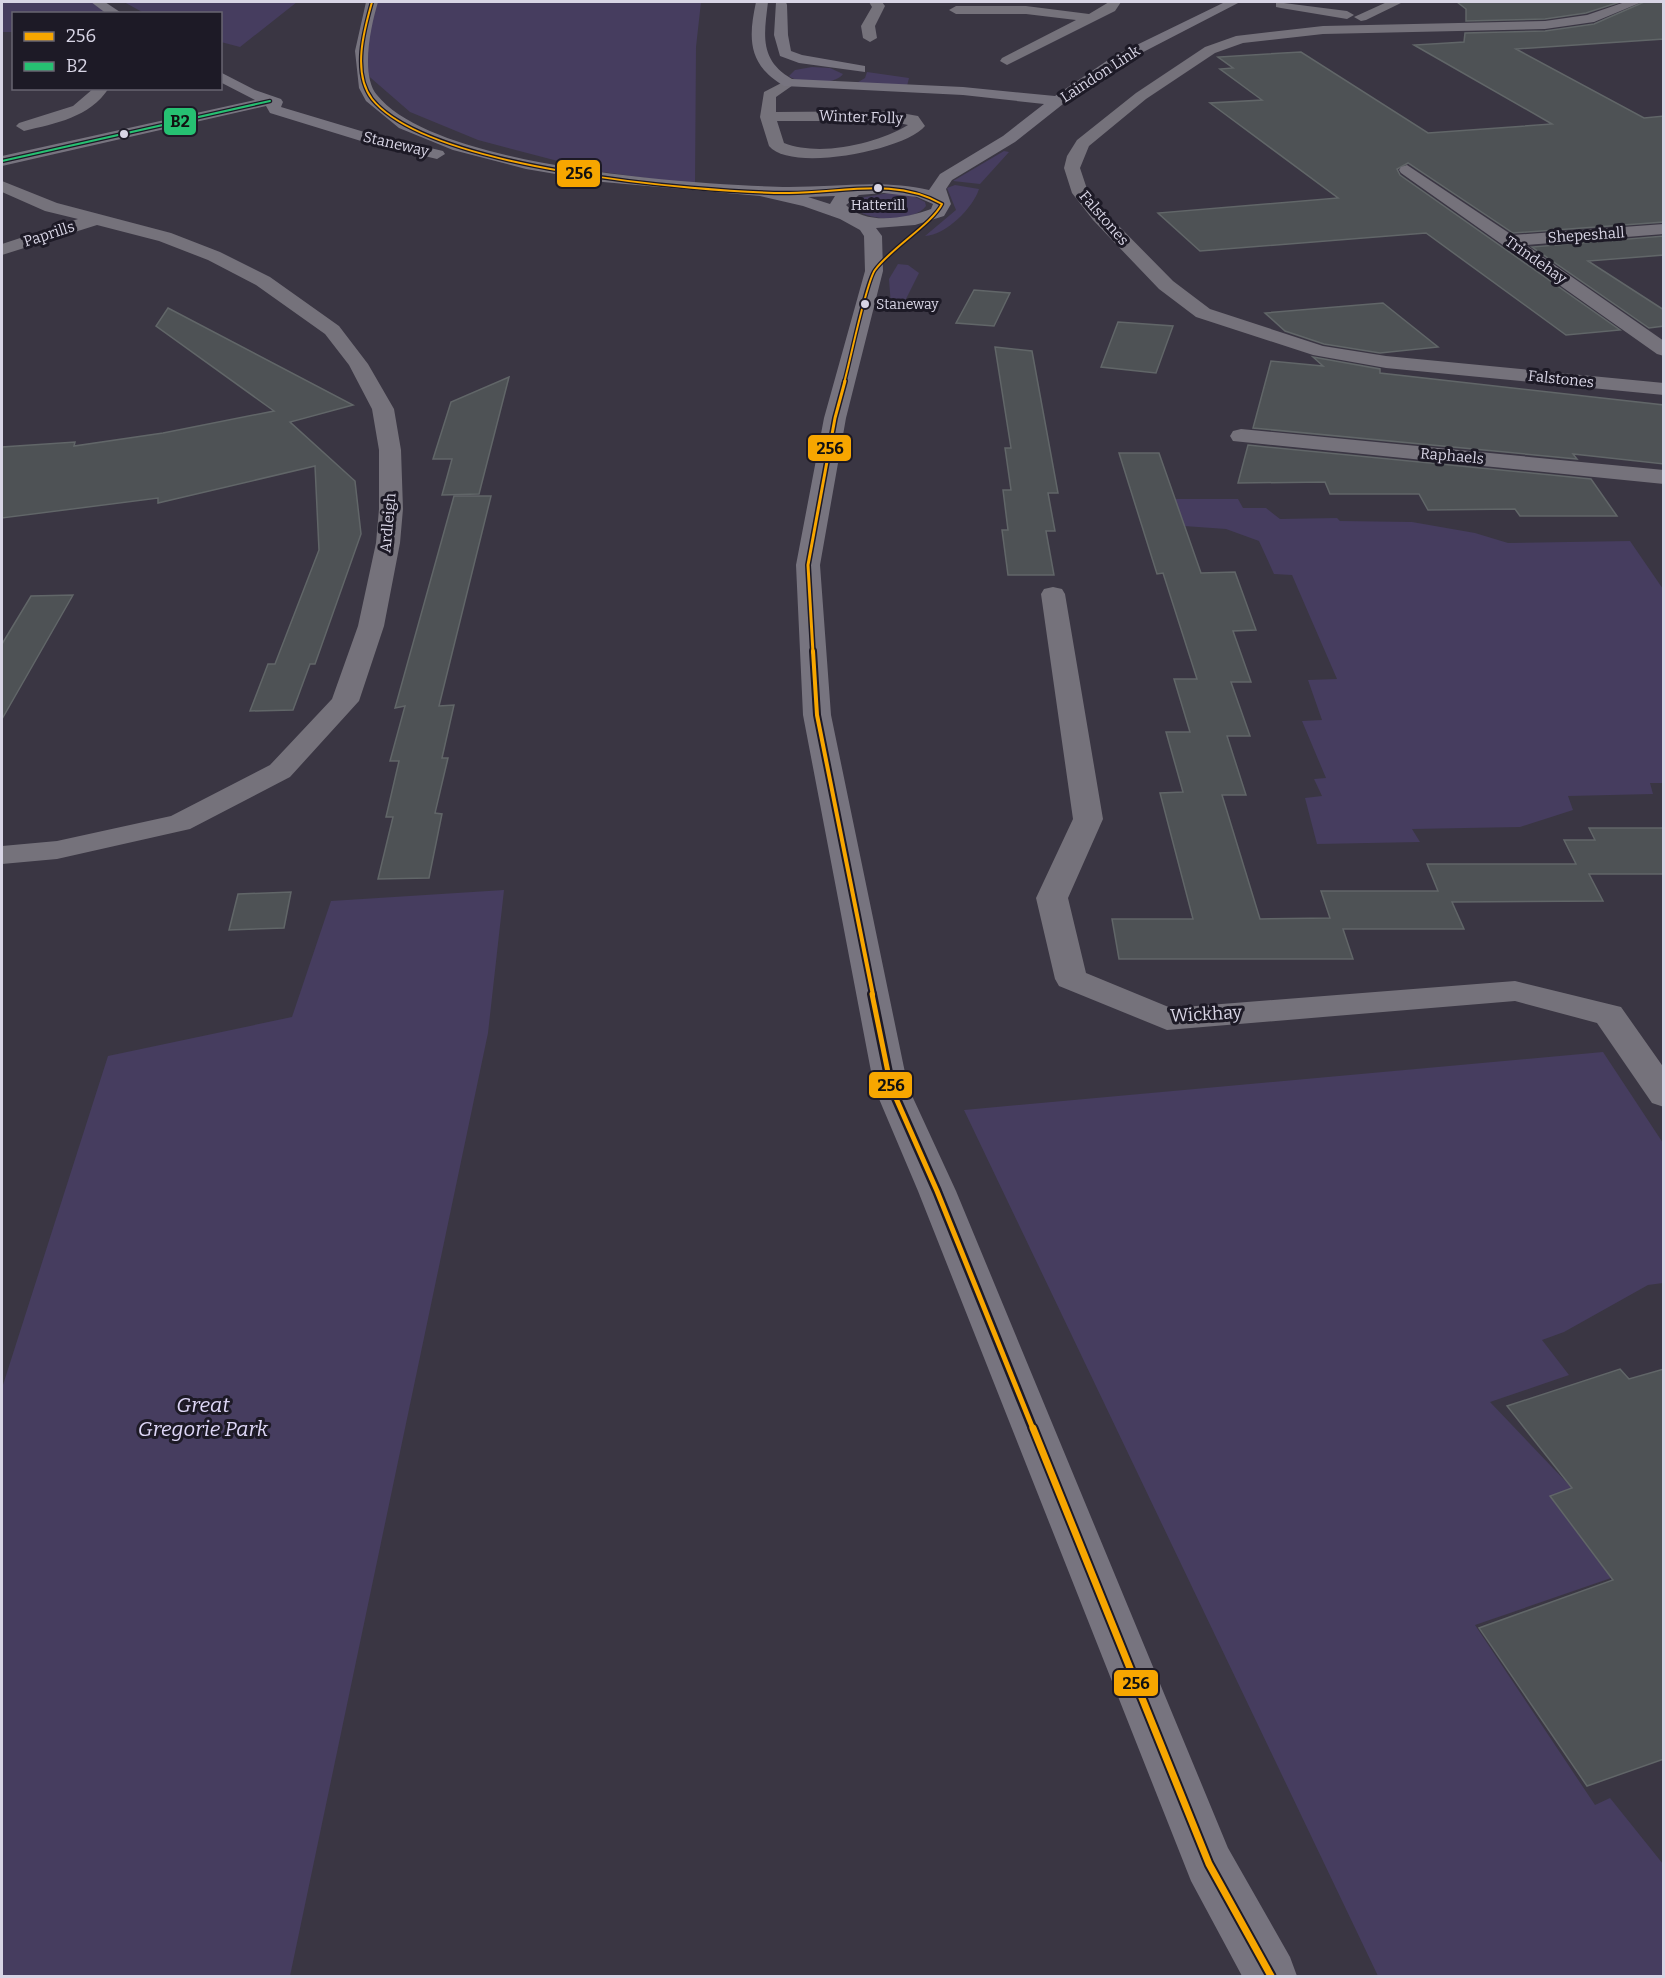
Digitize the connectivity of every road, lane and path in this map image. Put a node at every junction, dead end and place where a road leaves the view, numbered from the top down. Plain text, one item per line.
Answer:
1 (97, 2) edge
2 (372, 2) edge
3 (762, 2) edge
4 (781, 2) edge
5 (875, 2) edge
6 (1115, 2) edge
7 (1234, 2) edge
8 (1397, 2) edge
9 (1636, 2) edge
10 (1281, 4) dead end
11 (956, 10) dead end
12 (114, 12) edge
13 (1090, 18) junction
14 (1365, 23) junction
15 (870, 38) dead end
16 (1007, 61) dead end
17 (837, 66) junction
18 (364, 72) junction
19 (222, 77) edge
20 (786, 81) junction
21 (824, 86) junction
22 (1077, 86) junction
23 (101, 90) edge
24 (1025, 91) junction
25 (984, 94) junction
26 (1059, 100) junction
27 (270, 101) junction
28 (353, 117) dead end
29 (768, 117) junction
30 (379, 122) dead end
31 (1026, 126) junction
32 (411, 127) junction
33 (478, 140) junction
34 (68, 147) junction
35 (975, 159) junction
36 (2, 161) edge
37 (1407, 170) dead end
38 (566, 173) junction
39 (657, 182) junction
40 (2, 186) edge
41 (866, 189) junction
42 (764, 192) junction
43 (939, 206) junction
44 (846, 215) junction
45 (97, 219) junction
46 (1664, 229) edge
47 (1509, 241) junction
48 (2, 250) edge
49 (874, 271) junction
50 (1664, 350) edge
51 (1664, 389) edge
52 (1241, 436) dead end
53 (1664, 477) edge
54 (1053, 594) dead end
55 (2, 855) edge
56 (1664, 1095) edge
57 (1271, 1977) edge

1 - 12 main road
2 - 18 main road
3 - 20 main road
4 - 17 main road
5 - 15 street
6 - 13 street
7 - 22 main road, Laindon Link
8 - 14 street
9 - 14 street, Falstones
10 - 14 street
11 - 13 street
13 - 16 street
14 - 51 street, Falstones
17 - 20 main road
17 - 21 main road
17 - 24 main road
18 - 32 main road
18 - 33 main road
19 - 27 main road, Staneway
20 - 21 main road
20 - 29 street
21 - 25 main road
22 - 24 main road
22 - 26 main road, Laindon Link
23 - 34 street
24 - 26 main road
25 - 26 main road
25 - 31 main road
26 - 31 main road, Laindon Link
27 - 28 main road, Staneway
27 - 34 main road
27 - 38 main road, Staneway
29 - 29 street, Winter Folly
30 - 32 main road, Staneway
31 - 35 main road, Laindon Link
32 - 33 main road, Staneway
32 - 38 main road
33 - 39 main road
34 - 36 main road
35 - 41 main road, Laindon Link
35 - 43 main road, Laindon Link
37 - 47 street, Trindehay
38 - 39 main road
39 - 42 main road
40 - 45 street, Ardleigh
41 - 42 main road
41 - 43 main road
41 - 44 main road
42 - 44 main road
43 - 44 main road
43 - 49 main road, Laindon Link
44 - 49 main road
45 - 48 street, Paprills
45 - 55 street, Ardleigh
46 - 47 street, Shepeshall
47 - 50 street, Trindehay
49 - 57 main road
52 - 53 street, Raphaels
54 - 56 street, Wickhay

